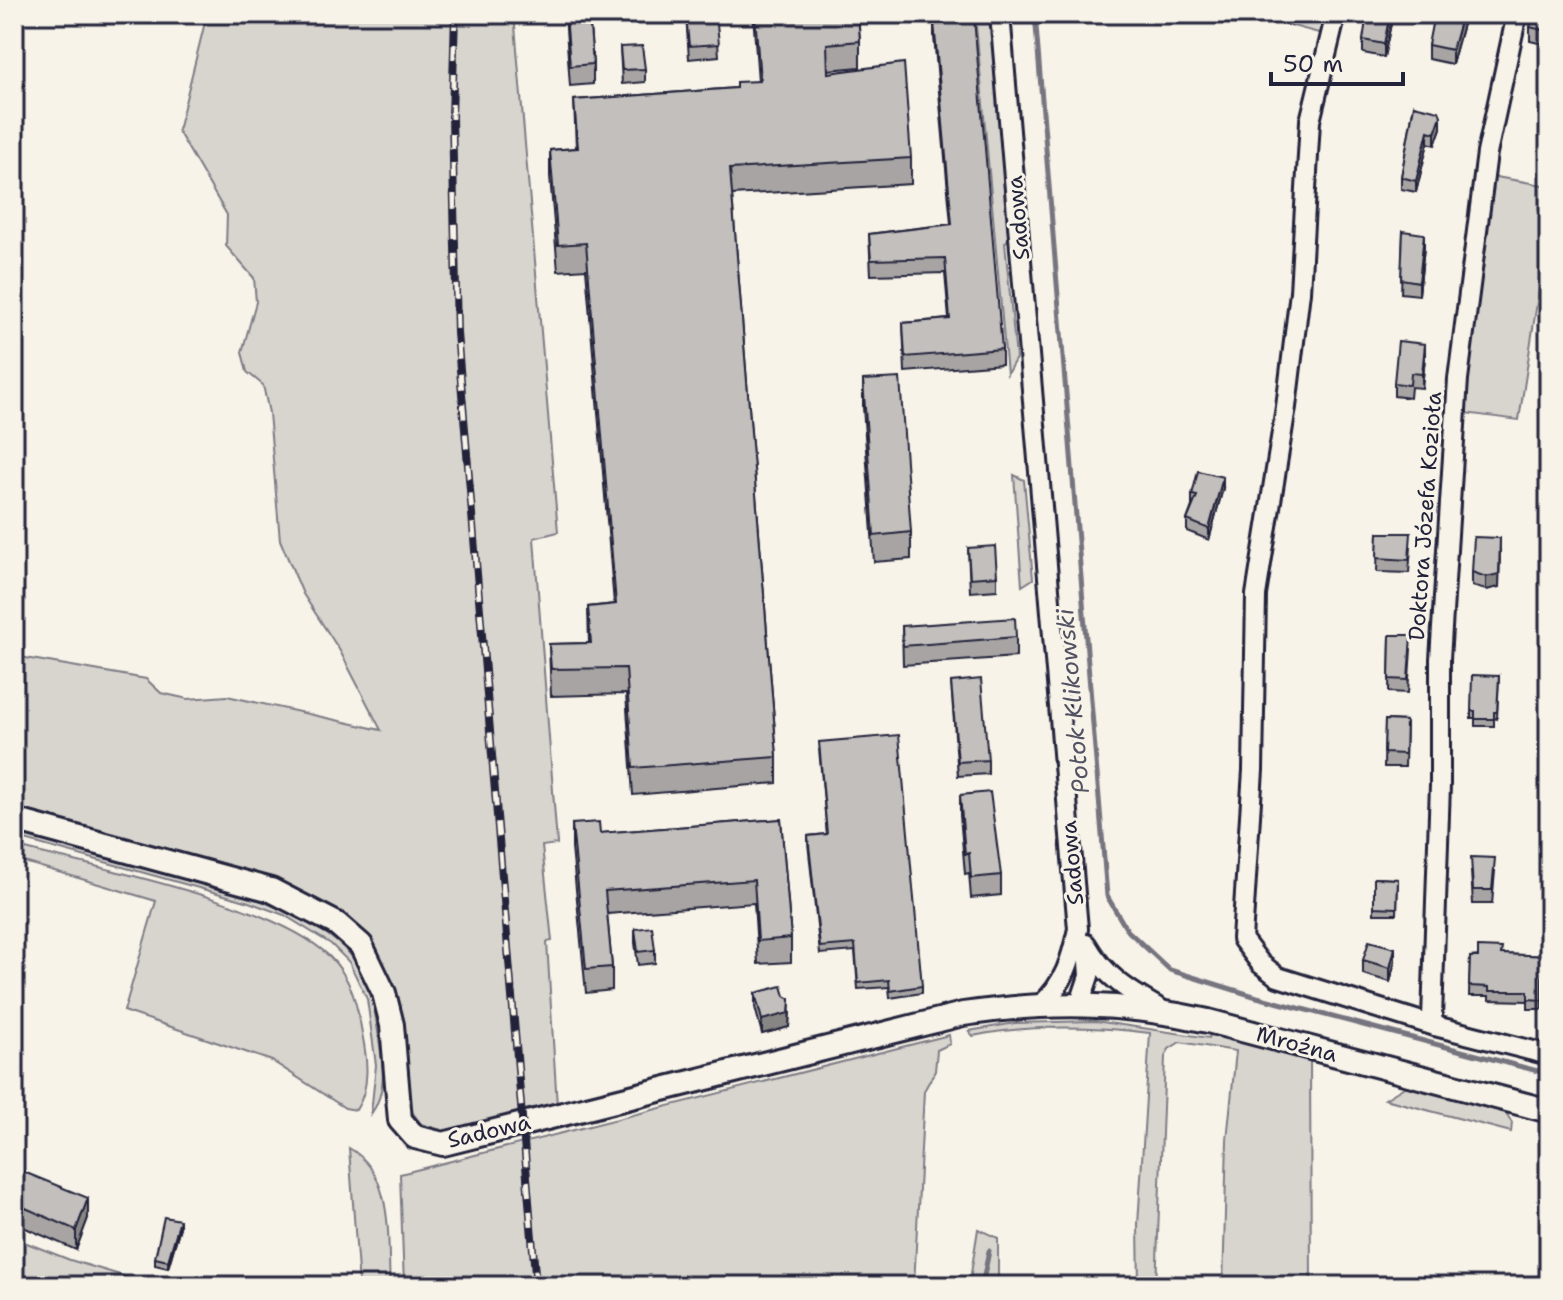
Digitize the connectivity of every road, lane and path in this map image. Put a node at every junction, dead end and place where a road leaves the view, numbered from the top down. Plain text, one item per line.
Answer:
1 (1000, 14) edge
2 (1336, 14) edge
3 (1517, 14) edge
4 (14, 820) edge
5 (1082, 936) junction
6 (1067, 972) junction
7 (1080, 1003) junction
8 (1041, 1005) junction
9 (1165, 1011) junction
10 (1435, 1026) junction
11 (1549, 1055) edge
12 (1549, 1111) edge

1 - 5 street, Sadowa
2 - 10 street
3 - 10 street, Doktora Józefa Kozioła
4 - 8 main road, Sadowa
5 - 6 street, Sadowa
5 - 7 street
5 - 9 street
6 - 7 street
6 - 8 street, Sadowa
7 - 8 main road, Mroźna
7 - 9 main road, Mroźna
9 - 12 main road, Mroźna
10 - 11 street

